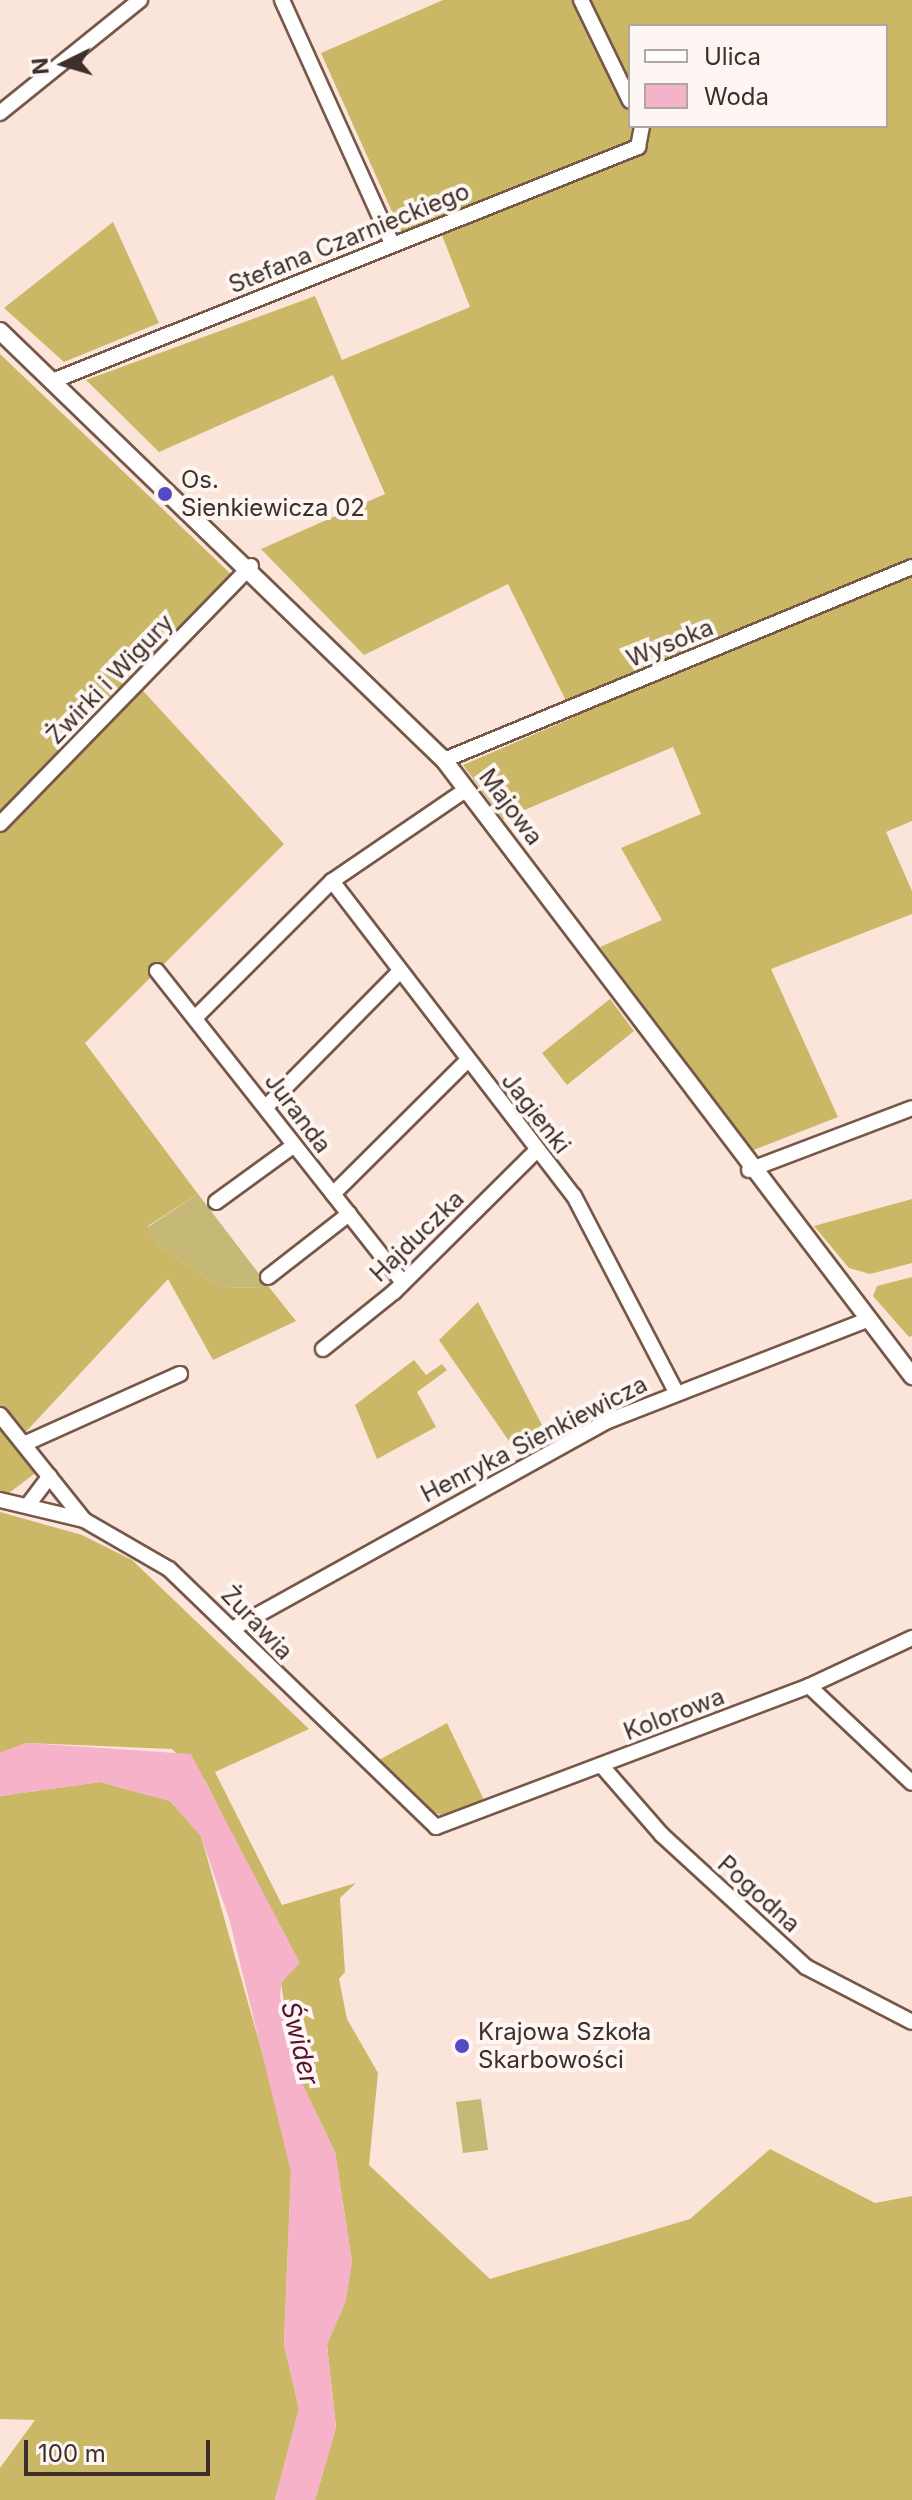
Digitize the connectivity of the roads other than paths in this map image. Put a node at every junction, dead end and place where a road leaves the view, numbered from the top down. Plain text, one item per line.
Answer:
1 (140, 0) edge
2 (282, 0) edge
3 (581, 0) edge
4 (628, 97) edge
5 (0, 113) edge
6 (642, 128) edge
7 (392, 244) junction
8 (0, 331) edge
9 (55, 380) junction
10 (251, 566) junction
11 (912, 567) edge
12 (444, 760) junction
13 (467, 789) junction
14 (0, 824) edge
15 (332, 881) junction
16 (157, 971) dead end
17 (400, 971) junction
18 (195, 1018) junction
19 (467, 1061) junction
20 (266, 1107) junction
21 (912, 1108) edge
22 (293, 1146) junction
23 (537, 1150) junction
24 (749, 1170) junction
25 (333, 1194) junction
26 (216, 1202) dead end
27 (349, 1214) junction
28 (268, 1277) dead end
29 (403, 1283) junction
30 (867, 1320) junction
31 (323, 1349) dead end
32 (180, 1374) dead end
33 (912, 1376) edge
34 (676, 1392) junction
35 (0, 1415) edge
36 (24, 1444) junction
37 (50, 1476) junction
38 (0, 1500) edge
39 (28, 1505) junction
40 (84, 1520) junction
41 (234, 1628) junction
42 (912, 1638) edge
43 (809, 1686) junction
44 (601, 1765) junction
45 (912, 1783) edge
46 (448, 1824) joint
47 (912, 2022) edge

1 - 5 street
2 - 7 street
3 - 4 street
6 - 7 street, Stefana Czarnieckiego
7 - 9 street, Stefana Czarnieckiego
8 - 9 street, Majowa
9 - 10 street, Majowa
10 - 12 street, Majowa
10 - 14 street, Żwirki i Wigury
11 - 12 street, Wysoka
12 - 13 street, Majowa
13 - 15 street
13 - 24 street, Majowa
15 - 17 street, Jagienki
15 - 18 street
16 - 18 street, Juranda
17 - 19 street, Jagienki
17 - 20 street
18 - 20 street, Juranda
19 - 23 street, Jagienki
19 - 25 street
20 - 22 street, Juranda
21 - 24 street
22 - 25 street, Juranda
22 - 26 street
23 - 29 street, Hajduczka
23 - 34 street, Jagienki
24 - 30 street, Majowa
25 - 27 street, Juranda
27 - 28 street
27 - 29 street, Juranda
29 - 31 street, Hajduczka
30 - 33 street, Majowa
30 - 34 street, Henryka Sienkiewicza
32 - 36 street
34 - 41 street, Henryka Sienkiewicza
35 - 36 street
36 - 37 street
37 - 39 street
37 - 40 street
38 - 39 street, Żurawia
39 - 40 street, Żurawia
40 - 41 street, Żurawia
41 - 46 street, Żurawia
42 - 43 street, Kolorowa
43 - 44 street, Kolorowa
43 - 45 street
44 - 46 street, Kolorowa
44 - 47 street, Pogodna

